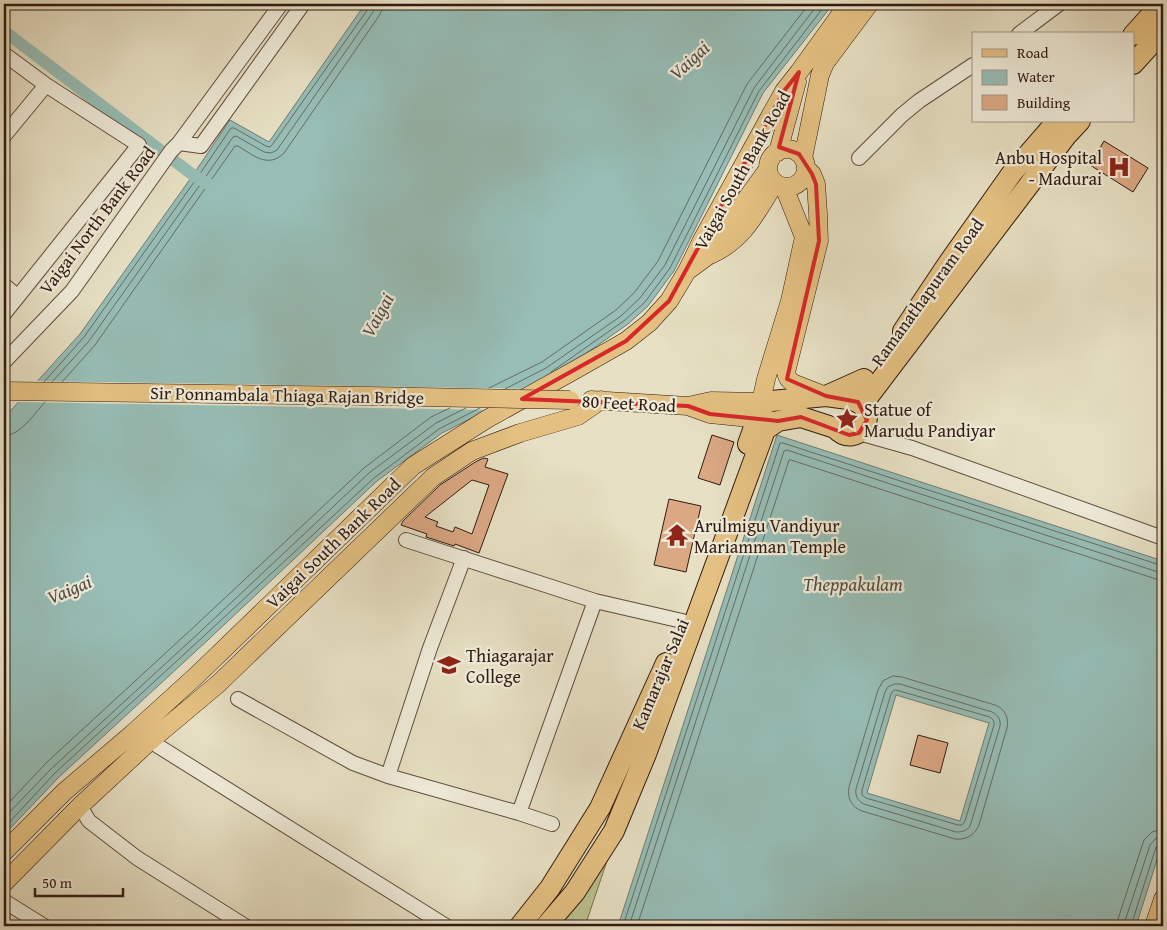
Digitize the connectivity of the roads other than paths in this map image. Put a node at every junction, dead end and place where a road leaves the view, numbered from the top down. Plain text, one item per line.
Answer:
1 (281, 4) edge
2 (304, 4) edge
3 (848, 4) edge
4 (869, 4) edge
5 (1059, 4) edge
6 (1161, 4) edge
7 (1163, 31) edge
8 (1022, 32) edge
9 (1134, 34) edge
10 (4, 54) edge
11 (1134, 63) edge
12 (972, 66) edge
13 (800, 72) junction
14 (46, 85) junction
15 (1056, 122) edge
16 (1079, 122) edge
17 (4, 136) edge
18 (175, 147) junction
19 (778, 152) junction
20 (859, 158) dead end
21 (804, 163) junction
22 (776, 180) junction
23 (687, 271) junction
24 (4, 285) edge
25 (17, 296) junction
26 (4, 314) edge
27 (4, 362) edge
28 (864, 379) junction
29 (4, 391) edge
30 (826, 396) junction
31 (570, 400) joint
32 (601, 400) junction
33 (854, 402) junction
34 (759, 411) junction
35 (778, 421) junction
36 (859, 432) junction
37 (1163, 538) edge
38 (406, 540) dead end
39 (464, 558) junction
40 (595, 601) junction
41 (688, 624) junction
42 (238, 699) dead end
43 (150, 741) junction
44 (388, 776) junction
45 (80, 806) junction
46 (519, 813) junction
47 (552, 824) dead end
48 (4, 852) edge
49 (4, 883) edge
50 (1163, 899) edge
51 (4, 902) edge
52 (44, 926) edge
53 (245, 926) edge
54 (446, 926) edge
55 (520, 926) edge
56 (546, 926) edge
57 (1154, 926) edge

1 - 18 street, Vaigai North Bank Road
2 - 18 street, Vaigai North Bank Road
3 - 13 main road, Vaigai South Bank Road
4 - 21 main road, Vaigai South Bank Road
5 - 8 street
6 - 9 highway
7 - 11 highway
10 - 14 street
12 - 20 street
13 - 19 main road, Vaigai South Bank Road
13 - 23 main road, Vaigai South Bank Road
14 - 17 street
14 - 25 street
15 - 28 highway, Ramanathapuram Road
16 - 33 highway, Ramanathapuram Road
18 - 27 street, Vaigai North Bank Road
19 - 21 main road
19 - 22 main road
21 - 22 main road
21 - 30 main road
22 - 23 main road, Vaigai South Bank Road
22 - 34 main road
23 - 48 main road, Vaigai South Bank Road
24 - 25 street
25 - 26 street
28 - 30 highway, Ramanathapuram Road
28 - 33 highway
29 - 31 main road, Sir Ponnambala Thiaga Rajan Bridge, bridge
30 - 33 highway
30 - 34 highway, Ramanathapuram Road
31 - 32 main road, 80 Feet Road
32 - 34 main road, 80 Feet Road
32 - 43 main road, Vaigai South Bank Road
33 - 36 highway
34 - 35 main road, 80 Feet Road
34 - 41 highway, Kamarajar Salai
35 - 36 highway
35 - 41 highway, Kamarajar Salai
36 - 37 street
38 - 39 street
39 - 40 street
39 - 44 street
40 - 41 street
40 - 46 street
41 - 55 highway, Kamarajar Salai
41 - 56 highway, Kamarajar Salai
42 - 44 street
43 - 45 main road, Vaigai South Bank Road
43 - 54 street
44 - 46 street
45 - 49 main road, Vaigai South Bank Road
45 - 53 street
46 - 47 street
50 - 57 main road
51 - 52 street

